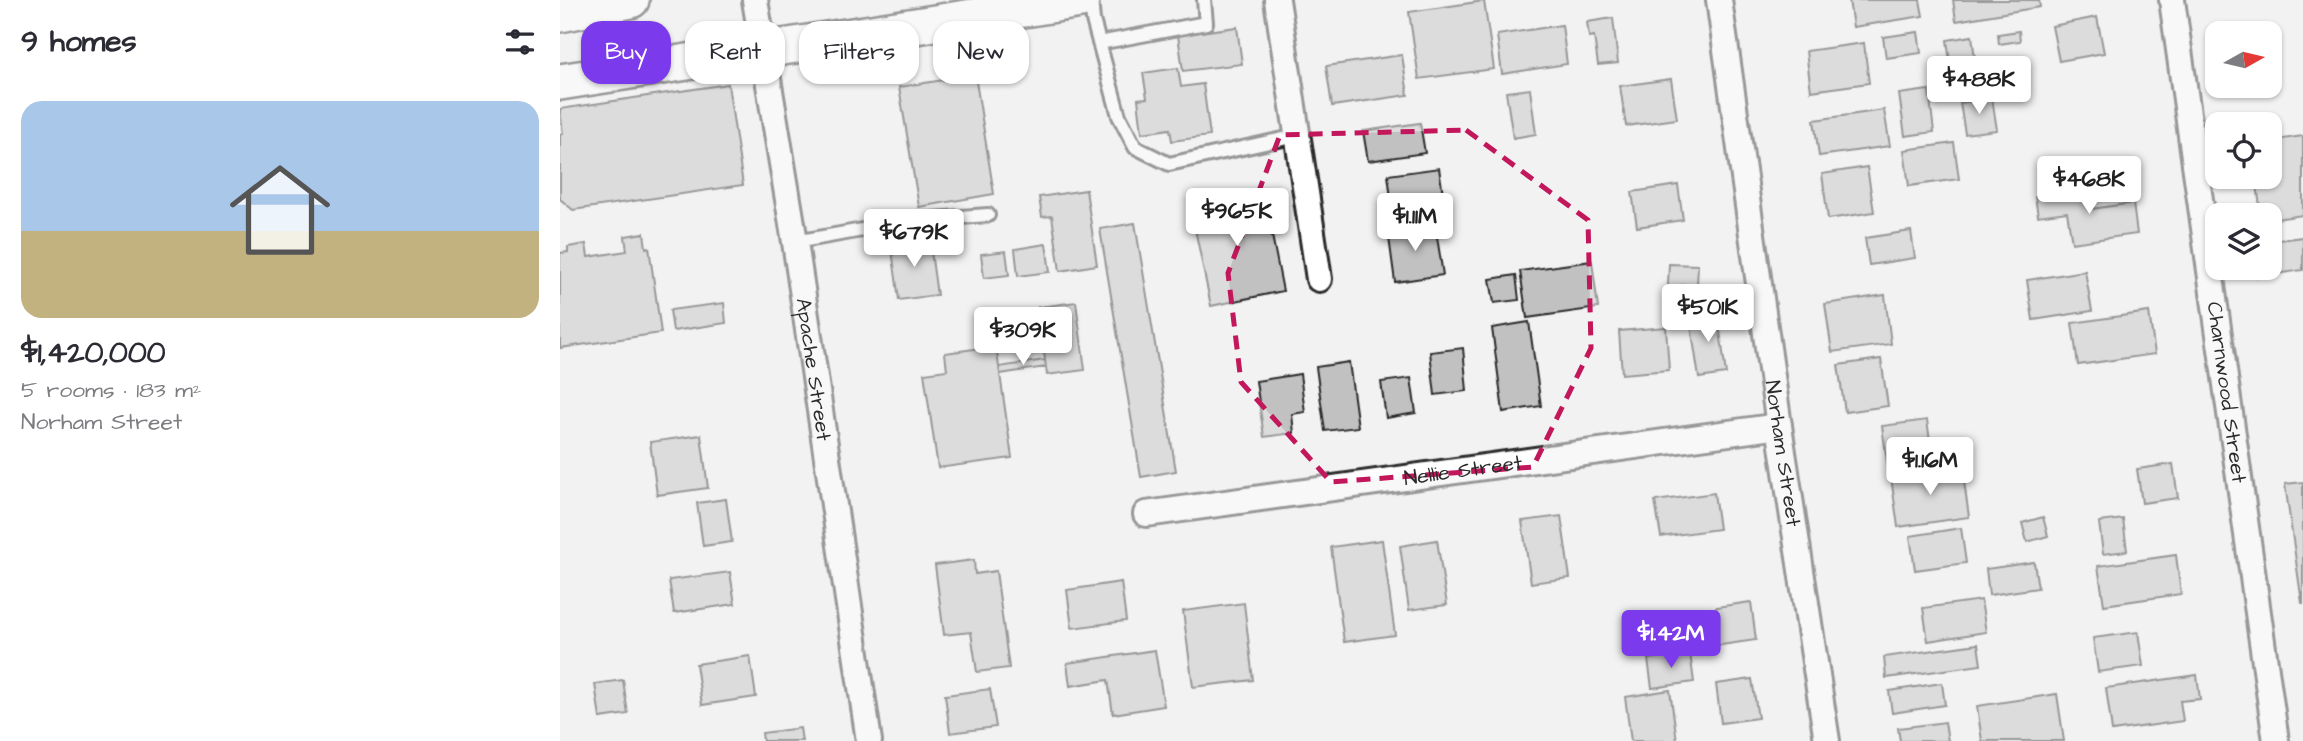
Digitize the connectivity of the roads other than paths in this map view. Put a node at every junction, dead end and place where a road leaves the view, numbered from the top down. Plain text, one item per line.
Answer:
1 (631, 0) edge
2 (755, 0) edge
3 (1081, 0) edge
4 (1091, 0) edge
5 (1204, 0) edge
6 (1277, 0) edge
7 (1719, 0) edge
8 (2172, 0) edge
9 (560, 14) edge
10 (759, 21) edge
11 (1099, 43) junction
12 (785, 46) edge
13 (685, 62) edge
14 (560, 82) edge
15 (770, 84) edge
16 (1297, 136) junction
17 (988, 215) dead end
18 (795, 242) junction
19 (1319, 279) dead end
20 (1779, 426) junction
21 (1146, 514) dead end
22 (869, 741) edge
23 (1827, 741) edge
24 (2276, 741) edge

1 - 9 main road
2 - 10 street, Apache Street
3 - 12 main road
4 - 11 lane
5 - 11 lane
6 - 16 street
7 - 20 street, Norham Street
8 - 24 street, Charnwood Street
11 - 16 lane
13 - 14 main road
15 - 18 street, Apache Street
16 - 19 street
17 - 18 lane
18 - 22 street, Apache Street
20 - 21 street, Nellie Street
20 - 23 street, Norham Street

